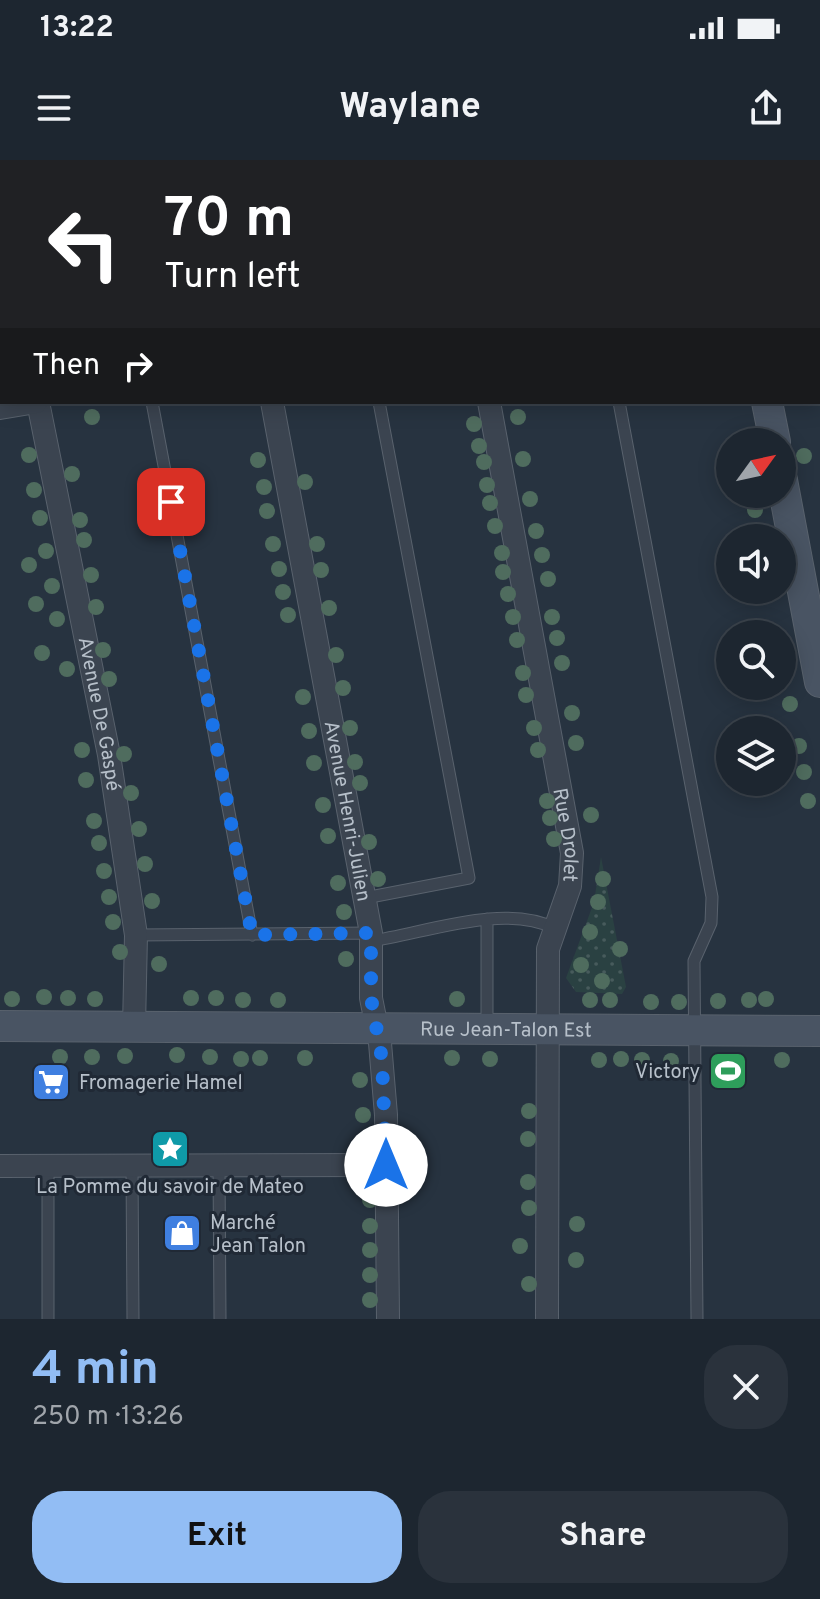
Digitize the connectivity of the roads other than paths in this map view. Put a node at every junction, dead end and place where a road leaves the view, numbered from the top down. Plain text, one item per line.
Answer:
1 (25, 404) edge
2 (37, 404) edge
3 (152, 404) edge
4 (272, 404) edge
5 (379, 404) edge
6 (489, 404) edge
7 (619, 404) edge
8 (767, 404) edge
9 (0, 408) edge
10 (772, 428) edge
11 (787, 508) edge
12 (820, 682) edge
13 (365, 898) junction
14 (487, 919) junction
15 (554, 928) junction
16 (136, 935) junction
17 (252, 935) junction
18 (371, 937) junction
19 (0, 1026) edge
20 (134, 1027) junction
21 (377, 1028) junction
22 (487, 1029) junction
23 (548, 1030) junction
24 (696, 1030) junction
25 (820, 1031) edge
26 (386, 1165) junction
27 (0, 1166) edge
28 (48, 1166) junction
29 (132, 1166) junction
30 (219, 1166) junction
31 (220, 1318) edge
32 (48, 1319) edge
33 (133, 1319) edge
34 (388, 1319) edge
35 (547, 1319) edge
36 (697, 1319) edge

1 - 9 street
2 - 16 street, Avenue De Gaspé
3 - 17 lane
4 - 13 street, Avenue Henri-Julien
5 - 13 lane
6 - 15 street, Rue Drolet
7 - 24 lane
8 - 10 main road
11 - 12 main road
13 - 18 street, Avenue Henri-Julien
14 - 15 lane
14 - 18 lane
14 - 22 lane
15 - 23 street, Rue Drolet
16 - 17 lane
16 - 20 street, Avenue De Gaspé
17 - 18 lane
18 - 21 street, Avenue Henri-Julien
19 - 20 main road, Rue Jean-Talon Est
20 - 21 main road, Rue Jean-Talon Est
21 - 22 main road, Rue Jean-Talon Est
21 - 26 street, Avenue Henri-Julien
22 - 23 main road, Rue Jean-Talon Est
23 - 24 main road, Rue Jean-Talon Est
23 - 35 street, Rue Drolet
24 - 25 main road, Rue Jean-Talon Est
24 - 36 lane
26 - 30 street
26 - 34 street, Avenue Henri-Julien
27 - 28 street
28 - 29 street
28 - 32 lane
29 - 30 street
29 - 33 lane
30 - 31 lane

